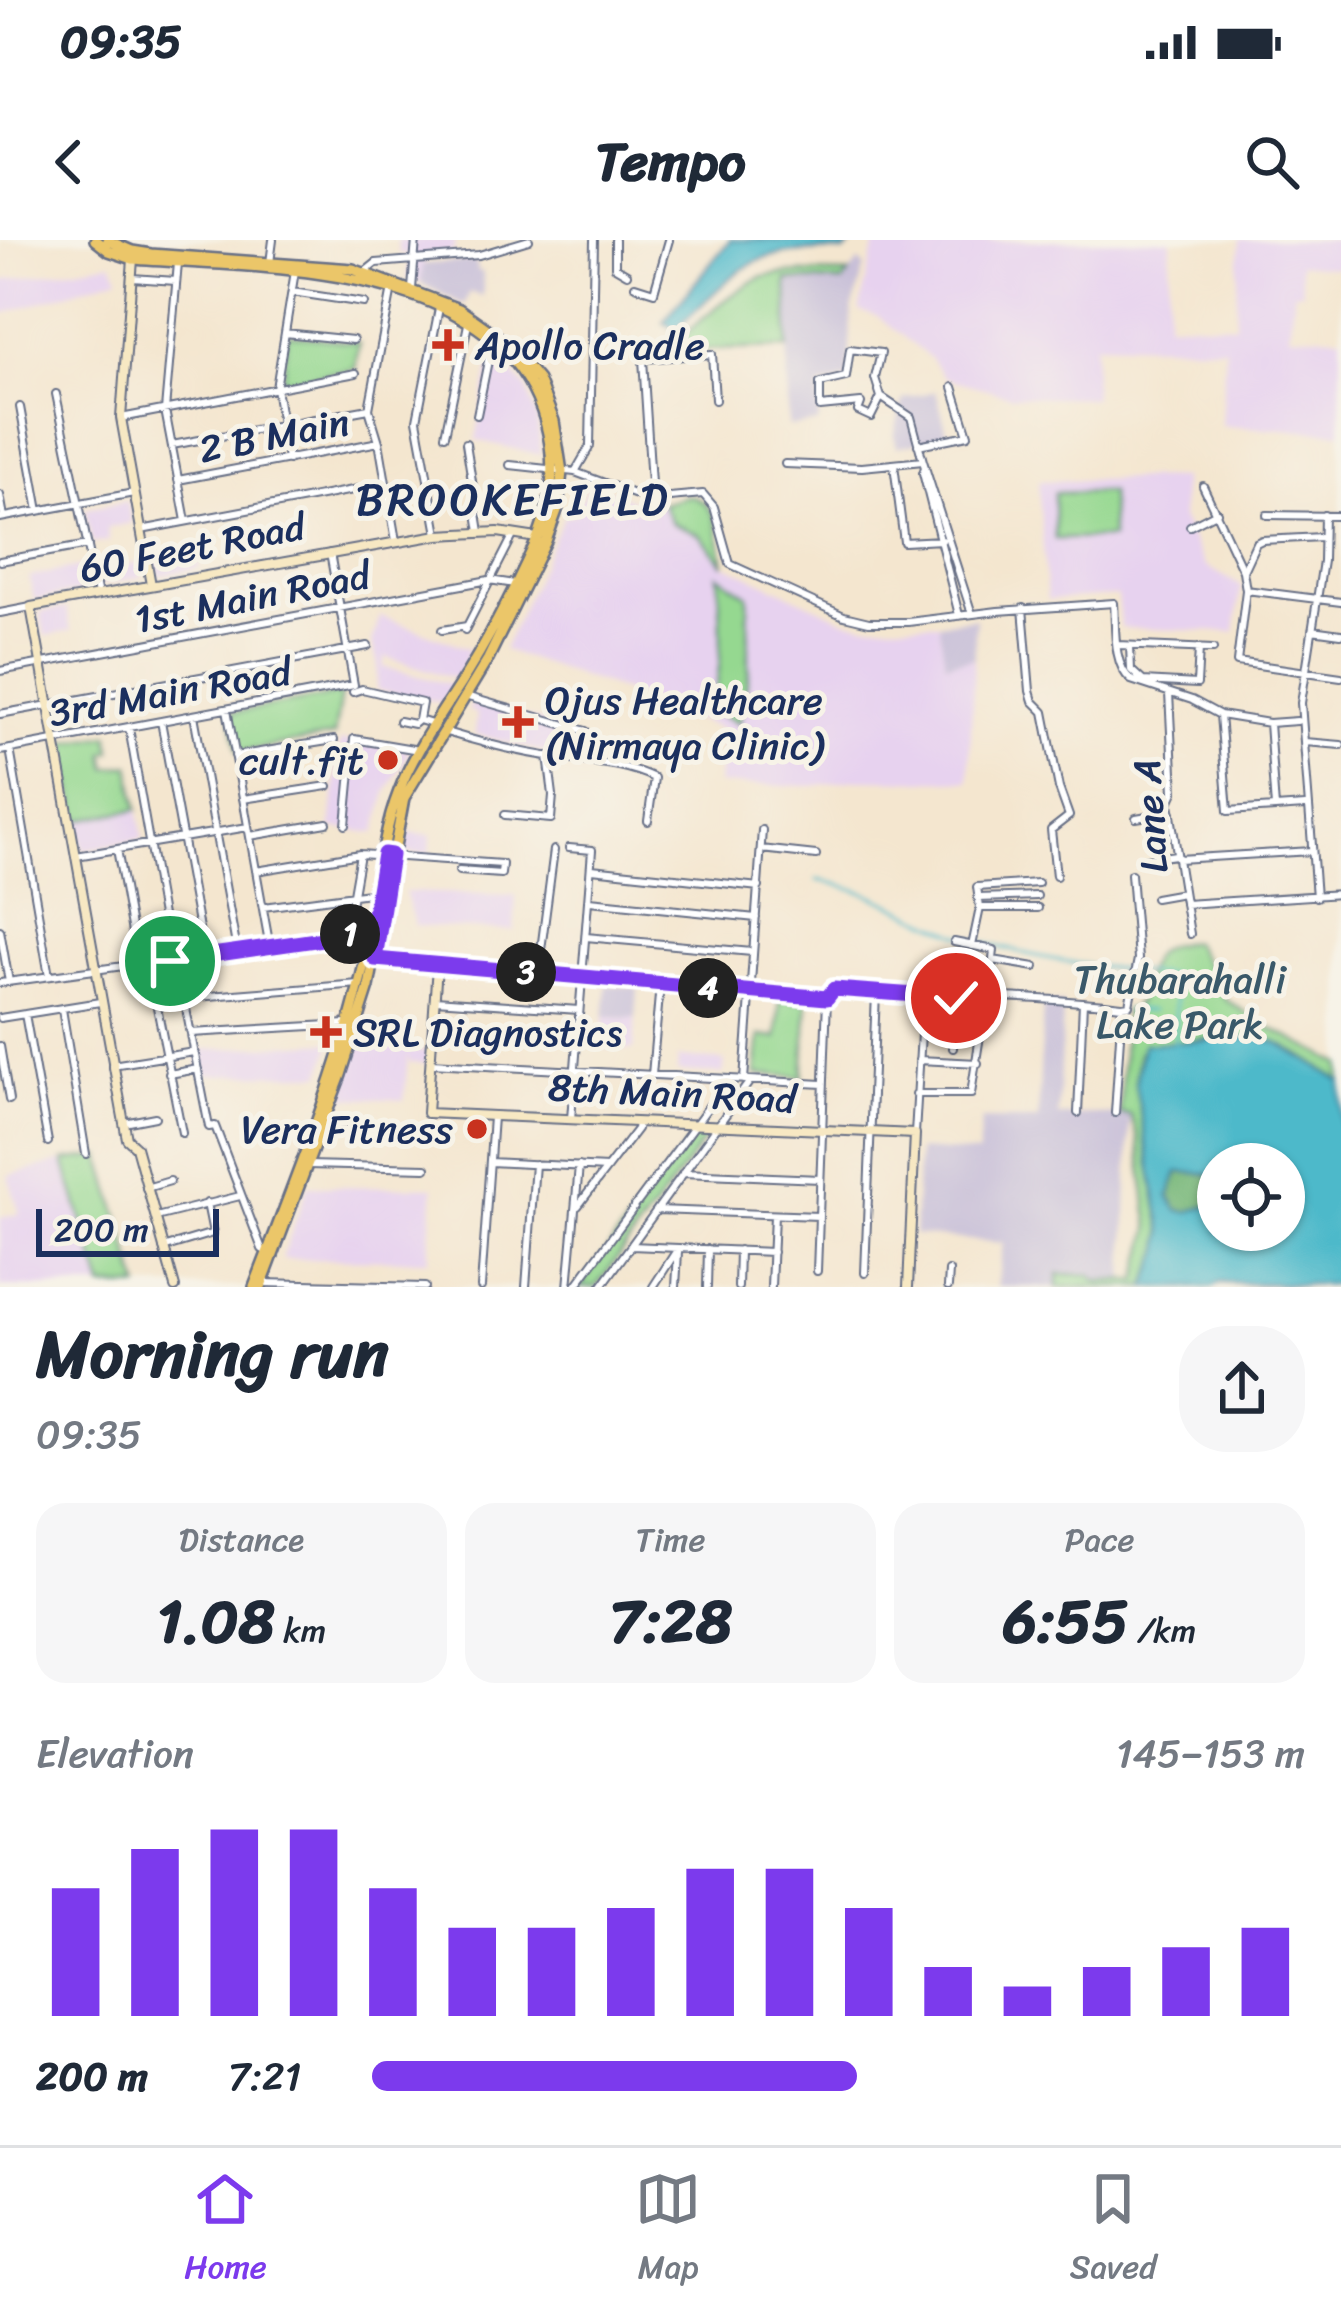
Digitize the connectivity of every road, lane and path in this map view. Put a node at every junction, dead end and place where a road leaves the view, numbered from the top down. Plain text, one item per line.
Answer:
1 (95, 240) edge
2 (107, 240) edge
3 (273, 240) edge
4 (416, 240) edge
5 (529, 240) edge
6 (594, 240) edge
7 (615, 240) edge
8 (669, 240) edge
9 (133, 260) junction
10 (415, 261) junction
11 (178, 263) junction
12 (270, 263) junction
13 (295, 271) junction
14 (361, 274) junction
15 (627, 274) dead end
16 (132, 278) junction
17 (176, 281) junction
18 (635, 286) dead end
19 (392, 288) junction
20 (412, 289) junction
21 (292, 292) junction
22 (364, 303) dead end
23 (439, 308) junction
24 (468, 323) junction
25 (285, 333) junction
26 (353, 340) dead end
27 (492, 340) junction
28 (356, 373) dead end
29 (953, 387) dead end
30 (276, 388) junction
31 (56, 394) dead end
32 (881, 398) junction
33 (715, 400) dead end
34 (20, 407) dead end
35 (369, 409) junction
36 (165, 410) junction
37 (477, 415) dead end
38 (121, 418) junction
39 (281, 425) junction
40 (445, 435) dead end
41 (379, 442) junction
42 (466, 443) dead end
43 (172, 446) junction
44 (918, 446) junction
45 (288, 460) junction
46 (785, 464) dead end
47 (924, 464) junction
48 (510, 465) dead end
49 (894, 465) junction
50 (563, 472) junction
51 (178, 480) junction
52 (386, 484) junction
53 (1203, 486) dead end
54 (134, 494) junction
55 (0, 495) edge
56 (652, 499) junction
57 (80, 503) junction
58 (39, 511) junction
59 (1217, 512) junction
60 (1267, 515) dead end
61 (1324, 515) junction
62 (1341, 516) edge
63 (2, 518) edge
64 (186, 521) junction
65 (1190, 526) dead end
66 (141, 530) junction
67 (480, 532) junction
68 (438, 535) junction
69 (513, 536) junction
70 (1324, 537) junction
71 (944, 539) junction
72 (536, 540) junction
73 (396, 541) junction
74 (88, 545) junction
75 (330, 552) junction
76 (0, 561) edge
77 (1243, 571) junction
78 (489, 580) junction
79 (514, 584) junction
80 (151, 586) junction
81 (1246, 590) junction
82 (98, 595) junction
83 (1317, 600) junction
84 (1341, 602) edge
85 (31, 607) junction
86 (341, 608) junction
87 (1023, 608) junction
88 (0, 613) edge
89 (972, 614) junction
90 (960, 616) junction
91 (442, 630) dead end
92 (1312, 630) junction
93 (1341, 634) edge
94 (1118, 645) junction
95 (368, 646) dead end
96 (1130, 646) junction
97 (1198, 648) junction
98 (1213, 649) dead end
99 (349, 651) junction
100 (41, 663) junction
101 (0, 671) edge
102 (1304, 674) junction
103 (1341, 677) edge
104 (351, 690) junction
105 (1168, 693) junction
106 (464, 696) junction
107 (49, 704) junction
108 (227, 709) junction
109 (0, 714) edge
110 (194, 715) junction
111 (1220, 715) junction
112 (418, 720) junction
113 (160, 721) junction
114 (399, 721) dead end
115 (1297, 721) dead end
116 (1270, 723) junction
117 (129, 727) junction
118 (439, 728) junction
119 (586, 731) dead end
120 (55, 740) junction
121 (334, 740) dead end
122 (1305, 742) junction
123 (1341, 746) edge
124 (10, 749) junction
125 (418, 750) junction
126 (0, 751) edge
127 (235, 756) junction
128 (548, 756) junction
129 (328, 786) dead end
130 (243, 800) junction
131 (1305, 806) dead end
132 (1276, 808) junction
133 (1171, 812) junction
134 (505, 815) dead end
135 (1136, 818) dead end
136 (648, 821) dead end
137 (327, 824) dead end
138 (346, 825) dead end
139 (762, 830) dead end
140 (249, 832) junction
141 (215, 833) junction
142 (182, 838) junction
143 (149, 844) junction
144 (569, 848) dead end
145 (117, 849) junction
146 (763, 849) junction
147 (554, 850) dead end
148 (1312, 851) junction
149 (360, 854) junction
150 (387, 855) junction
151 (816, 855) dead end
152 (76, 856) junction
153 (1177, 857) junction
154 (1139, 860) dead end
155 (592, 869) junction
156 (256, 871) junction
157 (459, 871) dead end
158 (1131, 874) dead end
159 (1056, 876) dead end
160 (1038, 884) dead end
161 (759, 887) junction
162 (352, 892) junction
163 (377, 892) junction
164 (1183, 893) junction
165 (1341, 894) edge
166 (1037, 896) dead end
167 (1316, 897) junction
168 (978, 898) junction
169 (1155, 898) dead end
170 (590, 901) junction
171 (1185, 904) junction
172 (262, 907) junction
173 (980, 908) junction
174 (1038, 908) dead end
175 (756, 918) junction
176 (0, 930) edge
177 (371, 932) junction
178 (346, 934) junction
179 (1190, 934) dead end
180 (586, 937) junction
181 (973, 941) junction
182 (954, 942) dead end
183 (270, 948) junction
184 (237, 951) junction
185 (343, 951) dead end
186 (752, 952) junction
187 (203, 956) junction
188 (375, 959) junction
189 (993, 960) junction
190 (170, 961) junction
191 (437, 965) junction
192 (139, 966) junction
193 (1035, 967) dead end
194 (95, 972) junction
195 (538, 973) junction
196 (50, 977) junction
197 (582, 977) junction
198 (4, 982) edge
199 (152, 982) dead end
200 (182, 983) dead end
201 (660, 984) junction
202 (359, 985) junction
203 (748, 992) junction
204 (876, 992) junction
205 (987, 997) junction
206 (184, 998) junction
207 (827, 998) junction
208 (956, 998) junction
209 (435, 1000) junction
210 (100, 1002) junction
211 (1083, 1002) junction
212 (1122, 1006) junction
213 (62, 1010) junction
214 (580, 1010) junction
215 (25, 1014) junction
216 (0, 1018) edge
217 (347, 1024) junction
218 (433, 1030) junction
219 (191, 1033) junction
220 (921, 1033) dead end
221 (578, 1041) junction
222 (0, 1046) edge
223 (952, 1048) dead end
224 (194, 1052) junction
225 (165, 1057) junction
226 (919, 1060) junction
227 (978, 1063) junction
228 (430, 1064) junction
229 (112, 1066) junction
230 (197, 1069) junction
231 (575, 1071) junction
232 (169, 1073) junction
233 (652, 1075) junction
234 (729, 1079) junction
235 (748, 1080) junction
236 (823, 1084) junction
237 (916, 1094) junction
238 (9, 1100) dead end
239 (1078, 1113) dead end
240 (1115, 1113) dead end
241 (493, 1115) junction
242 (155, 1117) dead end
243 (571, 1119) junction
244 (638, 1122) junction
245 (124, 1124) junction
246 (696, 1124) junction
247 (718, 1126) junction
248 (821, 1130) junction
249 (319, 1132) junction
250 (869, 1132) junction
251 (182, 1133) dead end
252 (425, 1134) dead end
253 (915, 1134) junction
254 (48, 1142) dead end
255 (148, 1150) dead end
256 (86, 1154) dead end
257 (139, 1159) junction
258 (490, 1162) junction
259 (535, 1164) junction
260 (308, 1165) junction
261 (579, 1166) junction
262 (426, 1168) dead end
263 (607, 1168) junction
264 (683, 1173) junction
265 (820, 1179) junction
266 (170, 1181) dead end
267 (146, 1188) junction
268 (240, 1196) junction
269 (207, 1203) junction
270 (576, 1209) junction
271 (657, 1210) junction
272 (774, 1215) junction
273 (819, 1216) junction
274 (154, 1217) junction
275 (631, 1246) junction
276 (163, 1248) junction
277 (678, 1248) junction
278 (709, 1249) junction
279 (739, 1250) junction
280 (267, 1252) junction
281 (773, 1252) junction
282 (817, 1271) dead end
283 (949, 1271) dead end
284 (865, 1273) dead end
285 (260, 1286) edge
286 (175, 1287) edge
287 (425, 1287) edge
288 (481, 1287) edge
289 (526, 1287) edge
290 (572, 1287) edge
291 (601, 1287) edge
292 (652, 1287) edge
293 (676, 1287) edge
294 (707, 1287) edge
295 (738, 1287) edge
296 (772, 1287) edge
297 (908, 1287) edge
298 (948, 1287) edge

1 - 9 main road
2 - 12 main road
3 - 12 street
4 - 10 street
5 - 10 street
6 - 50 street
7 - 15 street
8 - 18 street
9 - 11 main road
9 - 16 street
10 - 14 street
10 - 20 street
11 - 13 main road
11 - 17 street
12 - 14 main road
13 - 14 main road
13 - 21 street
14 - 19 main road
14 - 20 main road
16 - 17 street
16 - 38 street
17 - 36 street
19 - 23 main road
19 - 35 street
20 - 50 main road
21 - 22 street
21 - 25 street
23 - 24 main road
23 - 68 street
24 - 27 main road
24 - 40 street
25 - 26 street
25 - 30 street
27 - 37 street
27 - 50 main road
28 - 30 street
29 - 44 street
30 - 36 street
30 - 39 street
31 - 57 street
32 - 32 street
32 - 44 street
33 - 56 street
34 - 58 street
35 - 39 street
35 - 41 street
36 - 38 street
36 - 43 street
38 - 54 street
39 - 43 street
39 - 45 street
41 - 45 street, 2 B Main
41 - 52 street
42 - 67 street
43 - 51 street
44 - 47 street
45 - 51 street, 2 B Main
46 - 49 street
47 - 49 street
47 - 71 street
48 - 50 street
49 - 71 street
50 - 56 street
50 - 72 main road
50 - 106 main road
51 - 64 street
52 - 64 street
52 - 73 street
53 - 59 street
54 - 57 street
54 - 66 street
55 - 63 street
56 - 90 street
57 - 58 street
57 - 74 street
58 - 63 street
59 - 65 street
59 - 77 street
60 - 61 street
61 - 62 street
61 - 70 street
64 - 66 street
66 - 80 street
67 - 68 street, 60 Feet Road
67 - 69 street, 60 Feet Road
68 - 73 street, 60 Feet Road
69 - 72 street, 60 Feet Road
69 - 78 street
70 - 77 street
70 - 83 street
71 - 89 street
71 - 90 street
72 - 79 main road
73 - 75 street, 60 Feet Road
74 - 76 street
74 - 82 street
75 - 80 street, 60 Feet Road
75 - 86 street
77 - 81 street
78 - 79 street, 1st Main Road
78 - 86 street, 1st Main Road
78 - 91 street
79 - 118 main road
80 - 82 street, 60 Feet Road
81 - 83 street
81 - 102 street
82 - 85 street, 60 Feet Road
83 - 84 street
83 - 92 street
85 - 88 street, 60 Feet Road
85 - 100 street
86 - 99 street
86 - 100 street, 1st Main Road
87 - 89 street
87 - 94 street
87 - 159 street
89 - 90 street
92 - 93 street
92 - 102 street
94 - 96 street
94 - 105 street
95 - 99 street
96 - 97 street
96 - 97 street
97 - 98 street
99 - 104 street
99 - 107 street
100 - 101 street, 1st Main Road
100 - 107 street
102 - 103 street
102 - 122 street
104 - 108 street, 3rd Main Road
104 - 112 street, 3rd Main Road
105 - 111 street
105 - 133 street, Lane A
106 - 118 main road
106 - 119 street
107 - 109 street
107 - 120 street
108 - 110 street, 3rd Main Road
108 - 127 street
110 - 113 street, 3rd Main Road
110 - 141 street
111 - 116 street
111 - 132 street
112 - 114 street
112 - 118 street
113 - 117 street, 3rd Main Road
113 - 142 street
115 - 116 street
116 - 132 street
117 - 120 street, 3rd Main Road
117 - 143 street
118 - 125 main road
118 - 128 street
118 - 150 main road
120 - 124 street, 3rd Main Road
120 - 152 street
121 - 127 street
122 - 123 street
122 - 148 street
124 - 126 street, 3rd Main Road
124 - 196 street
125 - 138 street
125 - 150 main road
127 - 130 street
128 - 134 street
128 - 136 street
129 - 130 street
130 - 140 street
131 - 132 street
133 - 135 street
133 - 153 street, Lane A
137 - 140 street
139 - 146 street
140 - 141 street
140 - 156 street
141 - 142 street
141 - 184 street
142 - 143 street
142 - 187 street
143 - 145 street
143 - 190 street
144 - 155 street
145 - 152 street
145 - 192 street
146 - 151 street
146 - 161 street
147 - 195 street
148 - 153 street
148 - 167 street
149 - 150 street
149 - 156 street
149 - 162 street
150 - 157 street
150 - 163 main road
150 - 188 main road
152 - 194 street
153 - 154 street
153 - 164 street, Lane A
155 - 161 street
155 - 170 street
156 - 172 street
158 - 212 street
160 - 168 street
161 - 175 street
162 - 163 street
162 - 172 street
162 - 178 street
163 - 177 main road
164 - 169 street
164 - 171 street, Lane A
165 - 167 street
166 - 168 street
167 - 171 street
168 - 173 street
170 - 175 street
170 - 180 street
171 - 179 street, Lane A
172 - 183 street
173 - 174 street
173 - 181 street
175 - 186 street
176 - 198 street
177 - 178 street
177 - 202 main road
178 - 183 street
178 - 185 street
180 - 186 street
180 - 197 street
181 - 182 street
181 - 189 street
183 - 184 street
184 - 187 street
186 - 203 street
187 - 190 street
188 - 191 street
188 - 249 main road
189 - 193 street
189 - 205 street
190 - 192 street
191 - 195 street
191 - 209 street
192 - 194 street
194 - 196 street
194 - 210 street
195 - 197 street
196 - 198 street
197 - 201 street
197 - 214 street
199 - 225 street
200 - 206 street
201 - 203 street
201 - 233 street
202 - 206 street
202 - 217 main road
203 - 207 street
203 - 235 street
204 - 207 street
204 - 208 street
204 - 250 street
205 - 208 street
205 - 211 street
205 - 227 street
206 - 219 street
207 - 236 street
208 - 223 street
209 - 214 street
209 - 218 street
210 - 213 street
210 - 229 street
211 - 212 street
211 - 239 street
212 - 240 street
213 - 215 street
213 - 256 street
214 - 221 street
215 - 216 street
215 - 254 street
217 - 219 street
217 - 280 main road
218 - 221 street
218 - 228 street
219 - 224 street
220 - 226 street
221 - 231 street
222 - 238 street
224 - 225 street
224 - 230 street
225 - 229 street
225 - 232 street
226 - 227 street
226 - 237 street
227 - 237 street
228 - 231 street
228 - 241 street, 8th Main Road
229 - 245 street
230 - 232 street
230 - 268 street
231 - 233 street
231 - 243 street
232 - 251 street
233 - 234 street
234 - 235 street
234 - 246 street
235 - 236 street
235 - 247 street
236 - 248 street
237 - 253 street
241 - 243 street, 8th Main Road
241 - 258 street
242 - 245 street
243 - 244 street, 8th Main Road
244 - 246 street, 8th Main Road
244 - 263 street
245 - 257 street
246 - 247 street, 8th Main Road
246 - 290 street
247 - 248 street, 8th Main Road
247 - 264 street
248 - 250 street, 8th Main Road
248 - 265 street
249 - 252 street
249 - 260 main road
250 - 253 street, 8th Main Road
250 - 284 street
253 - 297 street
255 - 257 street
257 - 267 street
258 - 259 street
258 - 288 street
259 - 261 street
259 - 289 street
260 - 262 street
260 - 285 main road
261 - 263 street
261 - 270 street
263 - 270 street
264 - 265 street
264 - 271 street
265 - 273 street
266 - 267 street
267 - 274 street
268 - 269 street
268 - 280 street
269 - 274 street
269 - 276 street
270 - 290 street
271 - 272 street
271 - 275 street
272 - 273 street
272 - 281 street
273 - 282 street
274 - 276 street
275 - 277 street
275 - 291 street
276 - 286 street
277 - 278 street
277 - 292 street
277 - 293 street
278 - 279 street
278 - 294 street
279 - 281 street
279 - 295 street
280 - 285 main road
281 - 296 street
283 - 298 street
285 - 287 street

